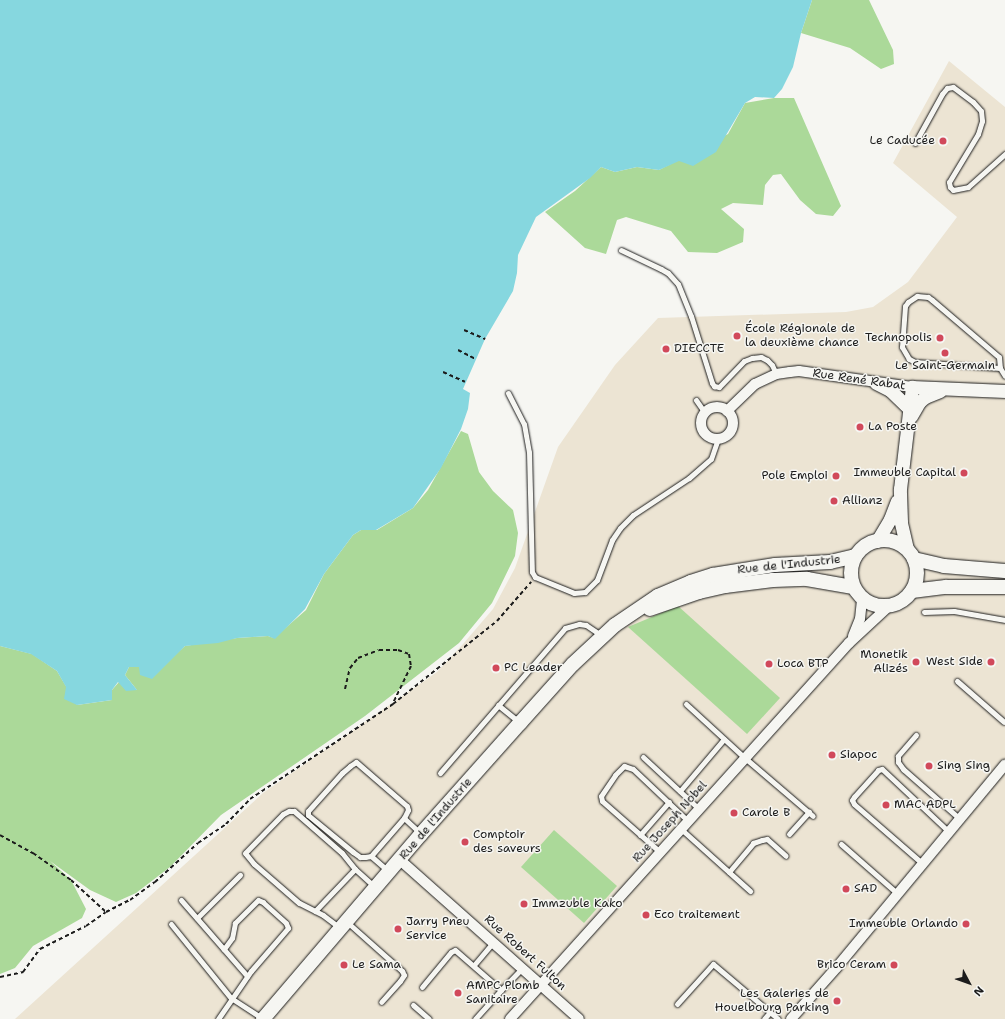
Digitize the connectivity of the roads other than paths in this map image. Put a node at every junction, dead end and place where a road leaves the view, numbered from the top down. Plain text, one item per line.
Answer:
1 (915, 143) dead end
2 (1005, 154) edge
3 (621, 250) dead end
4 (1000, 368) junction
5 (776, 374) junction
6 (1005, 376) edge
7 (876, 383) junction
8 (912, 387) junction
9 (946, 389) junction
10 (1005, 390) edge
11 (508, 394) dead end
12 (696, 400) dead end
13 (727, 411) junction
14 (705, 413) junction
15 (909, 415) junction
16 (718, 439) junction
17 (900, 489) junction
18 (877, 541) junction
19 (910, 554) junction
20 (855, 556) junction
21 (1005, 571) edge
22 (853, 587) junction
23 (990, 587) junction
24 (1005, 587) edge
25 (912, 591) junction
26 (1005, 591) edge
27 (862, 599) junction
28 (889, 606) junction
29 (924, 612) dead end
30 (1005, 620) edge
31 (615, 625) junction
32 (602, 636) junction
33 (849, 643) junction
34 (957, 682) dead end
35 (686, 704) dead end
36 (498, 705) junction
37 (1005, 722) edge
38 (520, 723) junction
39 (916, 735) dead end
40 (724, 739) junction
41 (643, 757) dead end
42 (745, 758) junction
43 (1005, 765) edge
44 (440, 773) dead end
45 (680, 791) junction
46 (669, 802) junction
47 (699, 809) junction
48 (404, 818) junction
49 (960, 819) junction
50 (684, 825) junction
51 (949, 832) junction
52 (421, 834) junction
53 (790, 834) dead end
54 (640, 835) junction
55 (841, 844) dead end
56 (660, 852) junction
57 (371, 856) junction
58 (786, 856) dead end
59 (400, 860) junction
60 (923, 864) junction
61 (355, 869) junction
62 (389, 872) junction
63 (729, 872) junction
64 (240, 875) dead end
65 (376, 888) junction
66 (750, 891) dead end
67 (898, 894) junction
68 (181, 900) dead end
69 (315, 911) junction
70 (197, 918) junction
71 (171, 924) dead end
72 (344, 925) junction
73 (493, 942) junction
74 (224, 949) junction
75 (474, 965) junction
76 (522, 968) junction
77 (247, 976) junction
78 (541, 985) junction
79 (422, 987) dead end
80 (501, 990) junction
81 (231, 998) junction
82 (381, 1002) dead end
83 (677, 1004) dead end
84 (413, 1005) dead end
85 (770, 1012) junction
86 (218, 1019) edge
87 (263, 1019) edge
88 (429, 1019) edge
89 (475, 1019) edge
90 (510, 1019) edge
91 (579, 1019) edge
92 (764, 1019) edge
93 (778, 1019) edge
94 (791, 1019) edge

1 - 2 lane
3 - 5 lane
4 - 4 lane
4 - 6 lane
5 - 7 street, Rue René Rabat
5 - 13 street, Rue René Rabat
7 - 8 street, Rue René Rabat
7 - 15 street
8 - 9 street, Rue René Rabat
8 - 15 street
9 - 10 street, Rue René Rabat
9 - 15 street
11 - 16 lane
12 - 14 lane
13 - 14 street
13 - 16 street
14 - 16 street
15 - 17 street
17 - 18 street
17 - 19 street
18 - 19 main road
18 - 20 main road, Rue de l'Industrie
19 - 21 main road
19 - 25 main road
20 - 22 main road, Rue de l'Industrie
20 - 31 main road, Rue de l'Industrie
22 - 27 main road, Rue de l'Industrie
22 - 31 main road, Rue de l'Industrie
23 - 24 main road
23 - 25 main road
23 - 26 street
25 - 28 main road
27 - 28 main road
27 - 33 street, Rue Joseph Nobel
28 - 33 street, Rue Joseph Nobel
29 - 30 lane
31 - 32 main road, Rue de l'Industrie
32 - 36 lane
32 - 38 main road, Rue de l'Industrie
33 - 42 street, Rue Joseph Nobel
34 - 37 lane
35 - 40 lane
36 - 38 lane
36 - 44 lane
38 - 52 main road, Rue de l'Industrie
39 - 49 lane
40 - 42 lane
40 - 45 lane
41 - 45 lane
42 - 47 street, Rue Joseph Nobel
42 - 53 lane
43 - 49 street
45 - 47 lane
46 - 50 lane
46 - 54 lane
46 - 54 lane
47 - 50 street, Rue Joseph Nobel
48 - 52 lane
48 - 57 lane
48 - 57 lane
49 - 51 street
50 - 56 street, Rue Joseph Nobel
50 - 63 lane
51 - 60 street
51 - 60 lane
52 - 59 main road, Rue de l'Industrie
54 - 56 lane
55 - 67 lane
56 - 78 street, Rue Joseph Nobel
57 - 62 lane
58 - 63 lane
59 - 62 main road, Rue de l'Industrie
59 - 73 street, Rue Robert Fulton
60 - 67 street
61 - 65 lane
61 - 69 lane
61 - 69 lane
62 - 65 main road, Rue de l'Industrie
63 - 66 lane
64 - 70 lane
65 - 72 main road, Rue de l'Industrie
67 - 94 street
68 - 70 lane
69 - 72 lane
70 - 74 lane
71 - 81 lane
72 - 82 lane
72 - 87 main road, Rue de l'Industrie
73 - 75 lane
73 - 76 street, Rue Robert Fulton
74 - 77 lane
74 - 77 lane
75 - 79 lane
75 - 80 lane
76 - 78 street, Rue Robert Fulton
76 - 80 lane
77 - 81 lane
78 - 90 street, Rue Joseph Nobel
78 - 91 street, Rue Robert Fulton
80 - 89 lane
81 - 86 lane
81 - 87 lane
83 - 85 lane
84 - 88 lane
85 - 92 lane
85 - 93 lane

